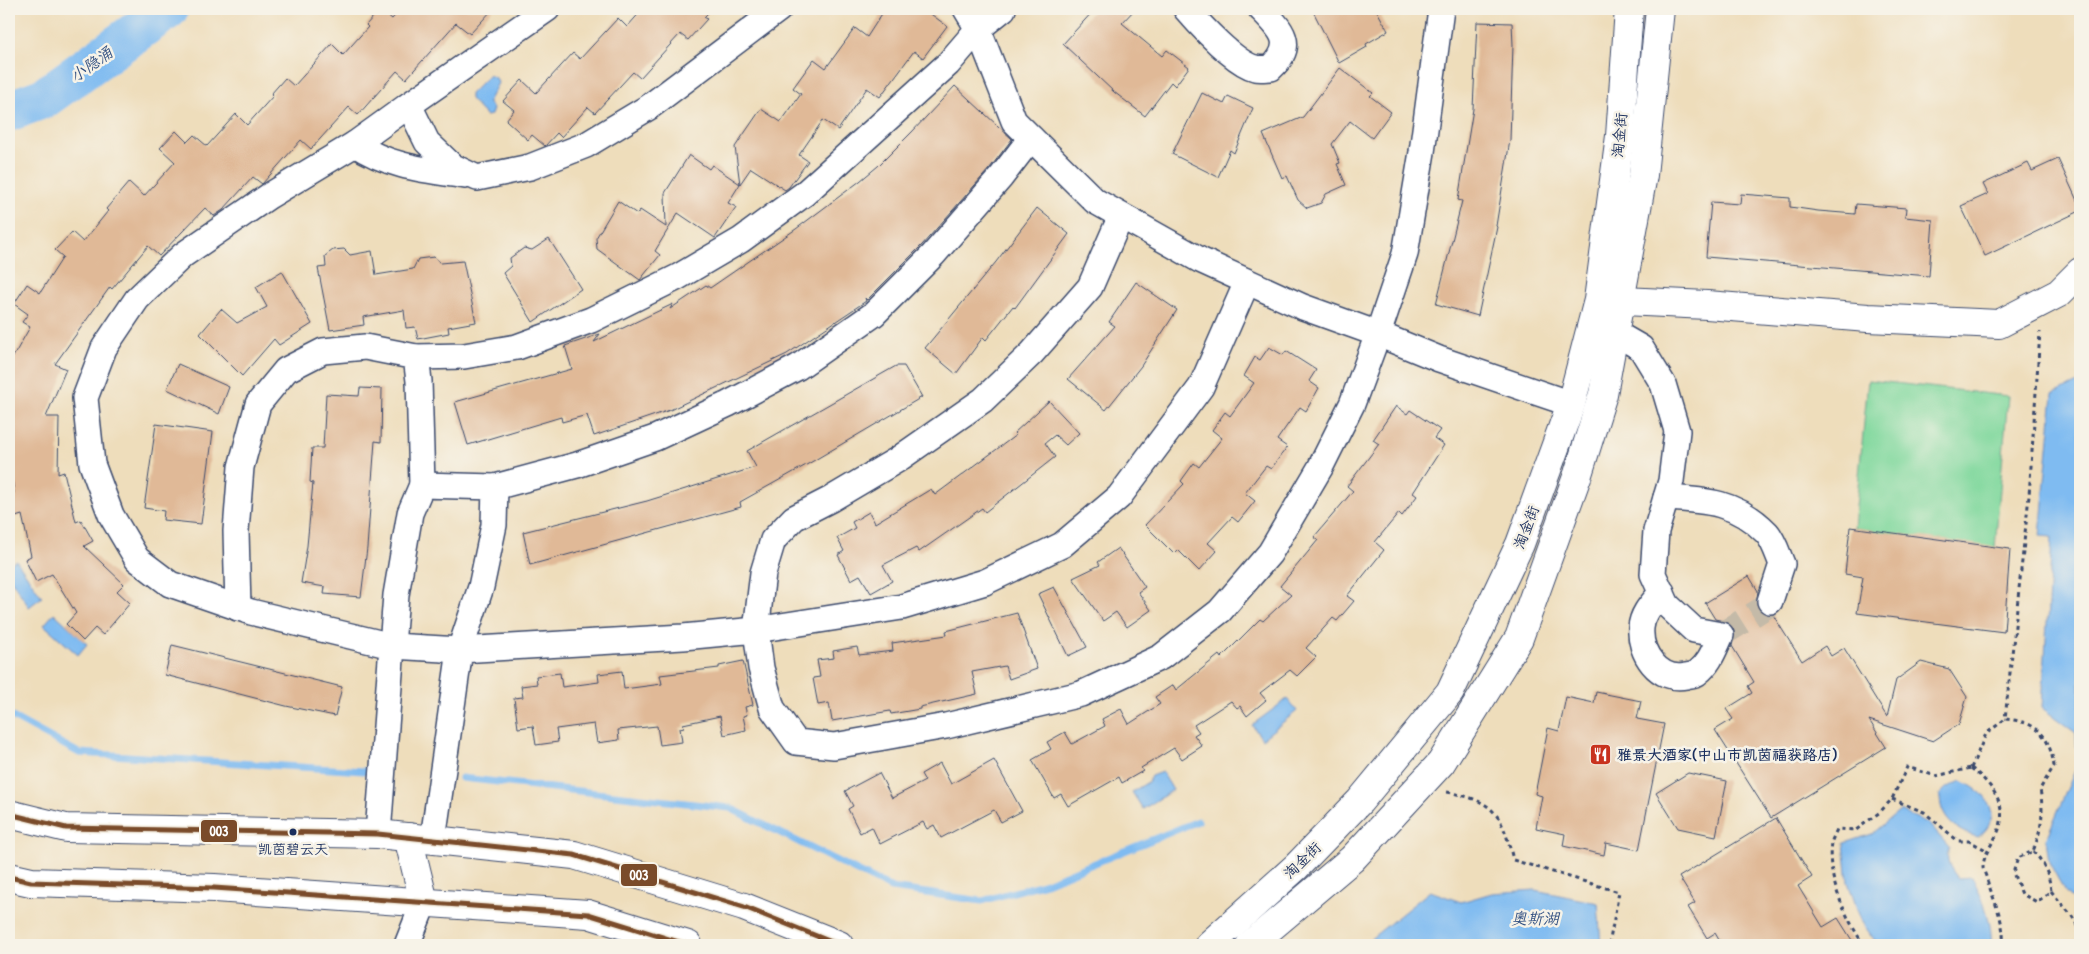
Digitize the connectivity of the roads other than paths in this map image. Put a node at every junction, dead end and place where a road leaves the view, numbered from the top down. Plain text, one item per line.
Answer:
1 (547, 9) edge
2 (779, 9) edge
3 (1003, 9) edge
4 (1186, 9) edge
5 (1261, 9) edge
6 (1441, 9) edge
7 (1629, 9) edge
8 (1660, 9) edge
9 (972, 19) edge
10 (409, 105) junction
11 (1031, 138) junction
12 (355, 144) junction
13 (478, 178) junction
14 (1121, 216) junction
15 (2080, 272) edge
16 (1247, 282) junction
17 (1610, 301) junction
18 (1615, 333) junction
19 (1378, 334) junction
20 (416, 357) junction
21 (1571, 404) junction
22 (422, 485) junction
23 (495, 487) junction
24 (1666, 498) junction
25 (1662, 592) dead end
26 (1770, 601) tunnel mouth
27 (238, 608) junction
28 (756, 630) junction
29 (392, 646) junction
30 (460, 650) junction
31 (9, 814) edge
32 (378, 834) junction
33 (421, 838) junction
34 (9, 876) edge
35 (424, 902) junction
36 (1208, 944) edge
37 (407, 945) edge
38 (688, 945) edge
39 (839, 945) edge
40 (1250, 945) edge

1 - 10 street
2 - 13 street
3 - 9 street
4 - 5 street
6 - 19 street
7 - 17 street, 淘金街
8 - 17 street
9 - 11 street
9 - 20 street
10 - 12 street
10 - 13 street
11 - 14 street
11 - 23 street
12 - 13 street
12 - 27 street
14 - 16 street
14 - 28 street
15 - 17 street
16 - 19 street
16 - 28 street
17 - 18 street
17 - 21 street, 淘金街
18 - 24 street
18 - 40 street
19 - 21 street
19 - 28 street
20 - 22 street
20 - 27 street
21 - 36 street, 淘金街
22 - 23 street
22 - 29 street
23 - 30 street
24 - 25 street
24 - 26 street
27 - 29 street
28 - 30 street
29 - 30 street
29 - 32 street
30 - 33 street
31 - 32 street
32 - 33 street
33 - 35 street
33 - 39 street
34 - 35 street
35 - 37 street
35 - 38 street

